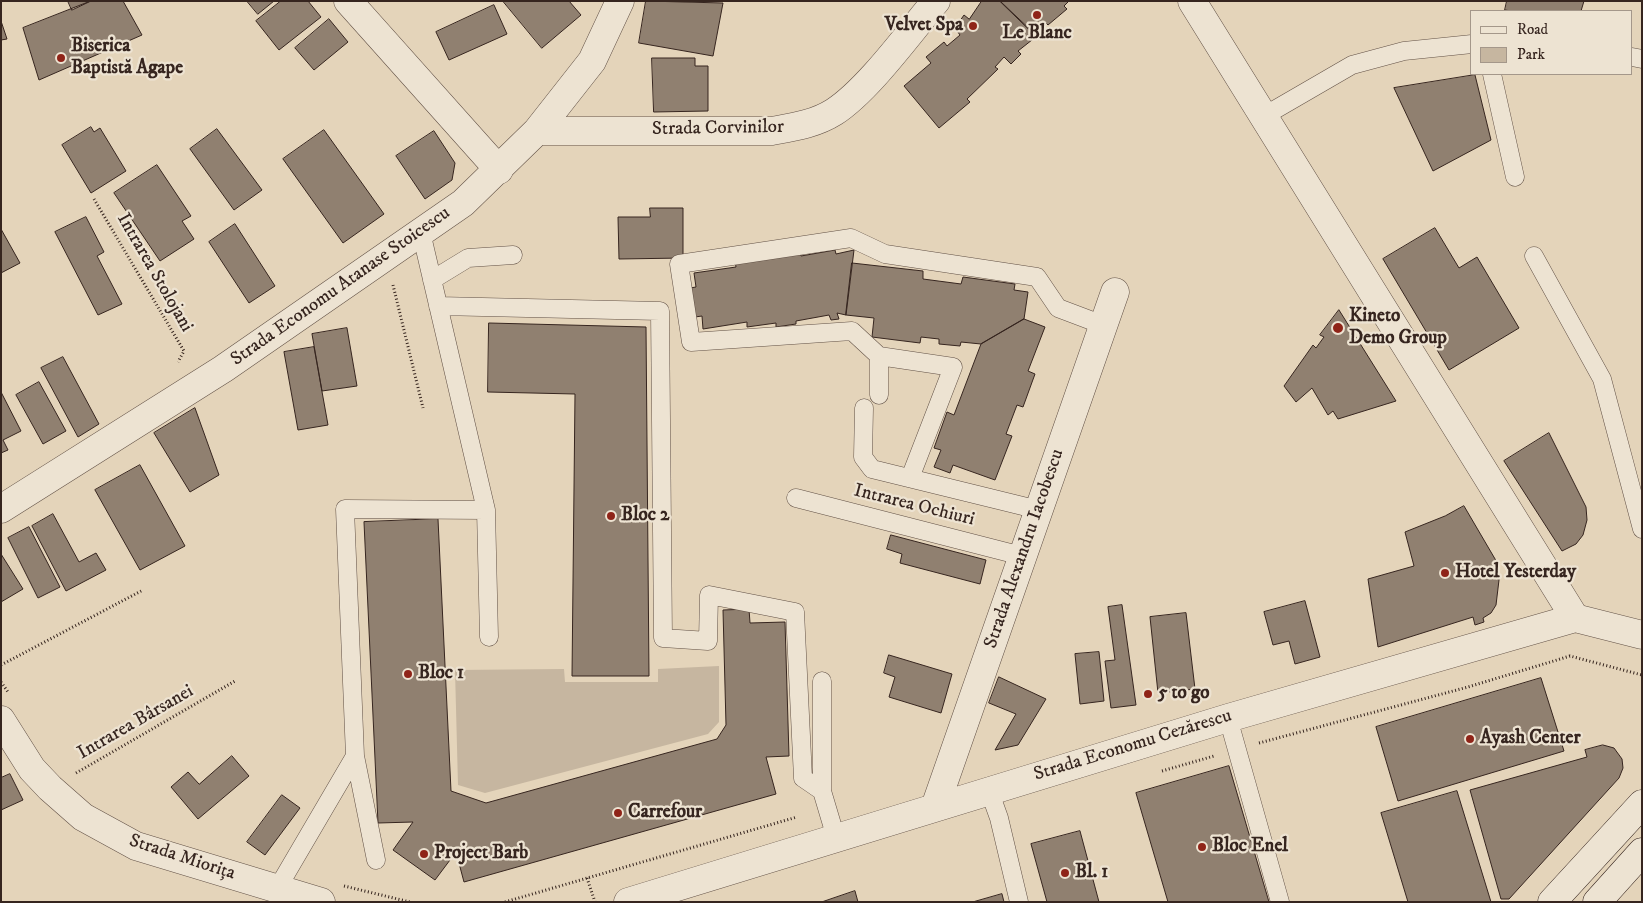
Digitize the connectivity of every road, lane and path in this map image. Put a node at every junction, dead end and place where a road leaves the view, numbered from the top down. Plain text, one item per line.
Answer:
1 (348, 1) edge
2 (620, 1) edge
3 (936, 1) edge
4 (1192, 1) edge
5 (1470, 44) edge
6 (1492, 75) edge
7 (1264, 116) junction
8 (537, 131) junction
9 (499, 170) junction
10 (1515, 177) dead end
11 (94, 199) dead end
12 (421, 232) junction
13 (513, 255) dead end
14 (1534, 256) dead end
15 (384, 257) junction
16 (432, 280) junction
17 (1115, 292) dead end
18 (438, 306) junction
19 (1103, 325) junction
20 (879, 356) junction
21 (175, 368) dead end
22 (879, 395) dead end
23 (423, 408) dead end
24 (864, 408) dead end
25 (910, 478) junction
26 (796, 498) dead end
27 (1, 509) edge
28 (486, 510) junction
29 (1039, 510) junction
30 (1642, 529) edge
31 (1022, 556) junction
32 (144, 590) dead end
33 (1575, 618) junction
34 (1642, 635) edge
35 (489, 637) dead end
36 (1, 665) edge
37 (1642, 675) edge
38 (1, 682) edge
39 (236, 682) dead end
40 (822, 682) dead end
41 (7, 710) edge
42 (1228, 718) junction
43 (1237, 749) junction
44 (355, 756) junction
45 (1161, 772) dead end
46 (50, 788) junction
47 (989, 790) junction
48 (822, 791) junction
49 (1642, 804) edge
50 (935, 807) junction
51 (836, 838) junction
52 (1642, 852) edge
53 (376, 860) dead end
54 (587, 878) dead end
55 (276, 888) junction
56 (329, 893) edge
57 (410, 902) edge
58 (595, 902) edge
59 (628, 902) edge
60 (1019, 902) edge
61 (1280, 902) edge
62 (1552, 902) edge
63 (1597, 902) edge

1 - 9 street
2 - 8 street, Strada Economu Atanase Stoicescu
3 - 8 street, Strada Corvinilor
4 - 7 street
5 - 7 lane
6 - 10 lane
7 - 33 street
8 - 9 street, Strada Economu Atanase Stoicescu
9 - 12 street, Strada Economu Atanase Stoicescu
11 - 21 path, Intrarea Stolojani
12 - 15 street, Strada Economu Atanase Stoicescu
12 - 16 lane
13 - 16 lane
14 - 30 lane
15 - 23 path
15 - 27 street, Strada Economu Atanase Stoicescu
16 - 18 lane
17 - 19 street, Strada Alexandru Iacobescu
18 - 28 lane
18 - 48 lane
19 - 20 lane
19 - 29 street, Strada Alexandru Iacobescu
20 - 22 lane
20 - 25 lane
24 - 25 lane
25 - 29 lane
26 - 31 lane, Intrarea Ochiuri
28 - 35 lane
28 - 44 lane
29 - 31 street, Strada Alexandru Iacobescu
31 - 50 street, Strada Alexandru Iacobescu
32 - 36 path
33 - 34 street
33 - 42 street, Strada Economu Cezărescu
37 - 43 path
38 - 41 path
39 - 46 path, Intrarea Bârsanei
40 - 48 lane
41 - 46 street, Strada Miorița
42 - 43 lane
42 - 47 street, Strada Economu Cezărescu
43 - 45 path
43 - 61 lane
44 - 53 lane
44 - 55 lane
46 - 55 street, Strada Miorița
47 - 50 street, Strada Economu Cezărescu
47 - 60 lane
48 - 51 lane
49 - 62 street
50 - 51 street, Strada Economu Cezărescu
51 - 59 street, Strada Economu Cezărescu
52 - 63 street
54 - 58 path
55 - 56 street, Strada Miorița
56 - 57 path

